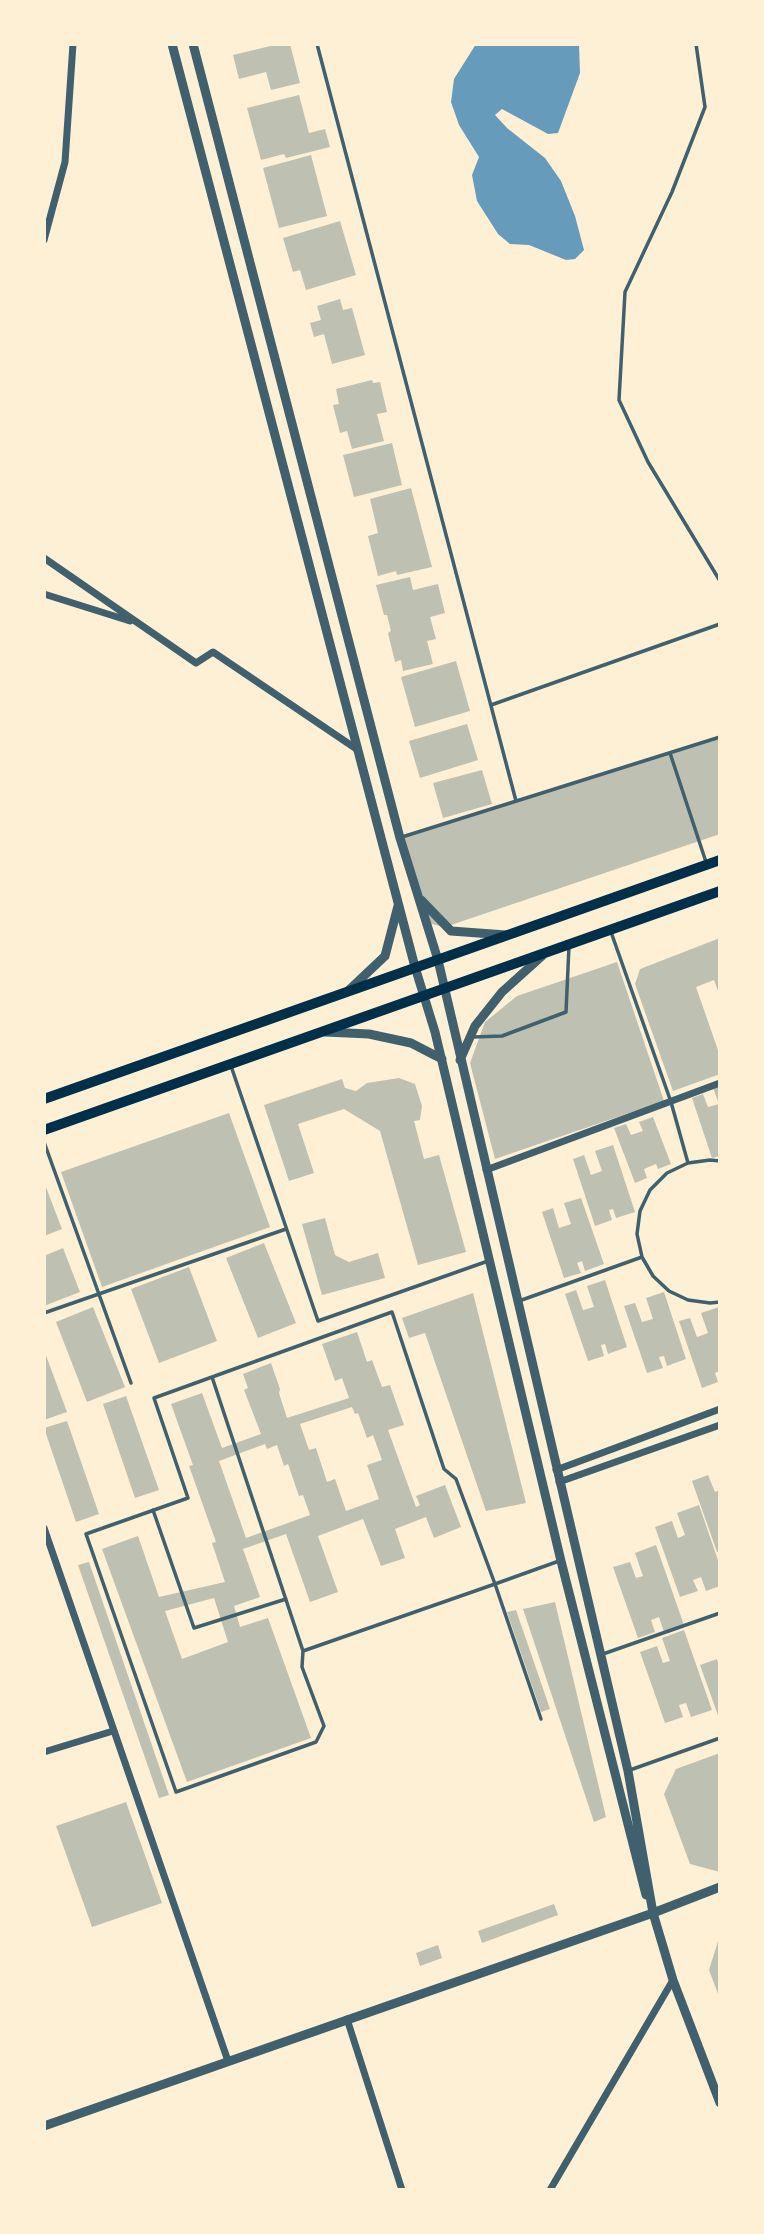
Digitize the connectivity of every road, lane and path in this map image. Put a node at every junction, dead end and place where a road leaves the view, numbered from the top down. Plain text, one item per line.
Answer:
1 (74, 44) edge
2 (172, 44) edge
3 (194, 44) edge
4 (317, 44) edge
5 (696, 44) edge
6 (44, 240) edge
7 (44, 558) edge
8 (720, 581) edge
9 (44, 594) edge
10 (138, 623) junction
11 (720, 624) edge
12 (491, 705) junction
13 (720, 737) edge
14 (358, 750) junction
15 (670, 752) junction
16 (516, 801) junction
17 (400, 838) junction
18 (720, 860) edge
19 (707, 864) junction
20 (720, 891) edge
21 (418, 897) junction
22 (399, 904) junction
23 (610, 930) junction
24 (507, 935) junction
25 (569, 944) junction
26 (545, 953) junction
27 (438, 960) junction
28 (415, 967) junction
29 (444, 989) junction
30 (348, 991) junction
31 (425, 995) junction
32 (320, 1032) junction
33 (471, 1037) junction
34 (442, 1059) junction
35 (460, 1060) junction
36 (230, 1064) junction
37 (720, 1083) edge
38 (44, 1099) edge
39 (671, 1102) junction
40 (44, 1130) edge
41 (44, 1142) edge
42 (720, 1161) edge
43 (688, 1163) junction
44 (486, 1170) junction
45 (286, 1229) junction
46 (642, 1257) junction
47 (490, 1261) junction
48 (99, 1295) junction
49 (517, 1301) junction
50 (720, 1302) edge
51 (44, 1313) edge
52 (212, 1377) junction
53 (131, 1383) dead end
54 (720, 1409) edge
55 (720, 1425) edge
56 (556, 1470) junction
57 (559, 1482) junction
58 (153, 1510) junction
59 (44, 1528) edge
60 (561, 1561) junction
61 (495, 1584) junction
62 (286, 1599) junction
63 (720, 1613) edge
64 (303, 1651) junction
65 (601, 1655) junction
66 (541, 1719) dead end
67 (113, 1731) junction
68 (720, 1738) edge
69 (44, 1752) edge
70 (628, 1771) junction
71 (720, 1887) edge
72 (653, 1913) junction
73 (673, 1980) junction
74 (347, 2019) junction
75 (228, 2061) junction
76 (720, 2103) edge
77 (44, 2126) edge
78 (402, 2190) edge
79 (550, 2190) edge

1 - 6 street
2 - 14 street
3 - 17 street
4 - 12 lane
5 - 8 lane
7 - 10 street
9 - 10 street
10 - 14 street
11 - 12 lane
12 - 16 lane
13 - 15 lane
14 - 22 street
15 - 16 lane
15 - 19 lane
16 - 17 lane
17 - 21 street
18 - 19 main road
19 - 24 main road
20 - 23 main road
21 - 24 street
21 - 27 street
22 - 28 street
22 - 30 street
23 - 25 main road
23 - 39 lane
24 - 27 main road
25 - 26 main road
25 - 33 lane
26 - 29 main road
26 - 33 street
27 - 28 main road
27 - 29 street
28 - 30 main road
28 - 31 street
29 - 31 main road
29 - 35 street
30 - 38 main road
31 - 32 main road
31 - 34 street
32 - 34 street
32 - 36 main road
33 - 35 street
34 - 47 street
35 - 44 street
36 - 40 main road
36 - 45 lane
37 - 39 street
39 - 43 lane
39 - 44 street
41 - 48 lane
42 - 43 lane
43 - 46 lane
44 - 49 street
45 - 47 lane
45 - 48 lane
46 - 49 lane
46 - 50 lane
47 - 60 street
48 - 51 lane
48 - 53 lane
49 - 56 street
52 - 58 lane
52 - 61 lane
52 - 62 lane
54 - 56 street
55 - 57 street
56 - 57 street
57 - 65 street
58 - 62 lane
58 - 64 lane
59 - 67 street
60 - 61 lane
60 - 72 street
61 - 64 lane
61 - 66 lane
62 - 64 lane
63 - 65 lane
65 - 70 street
67 - 69 street
67 - 75 street
68 - 70 lane
70 - 72 street
71 - 72 street
72 - 73 street
72 - 74 street
73 - 76 street
73 - 79 street
74 - 75 street
74 - 78 street
75 - 77 street

